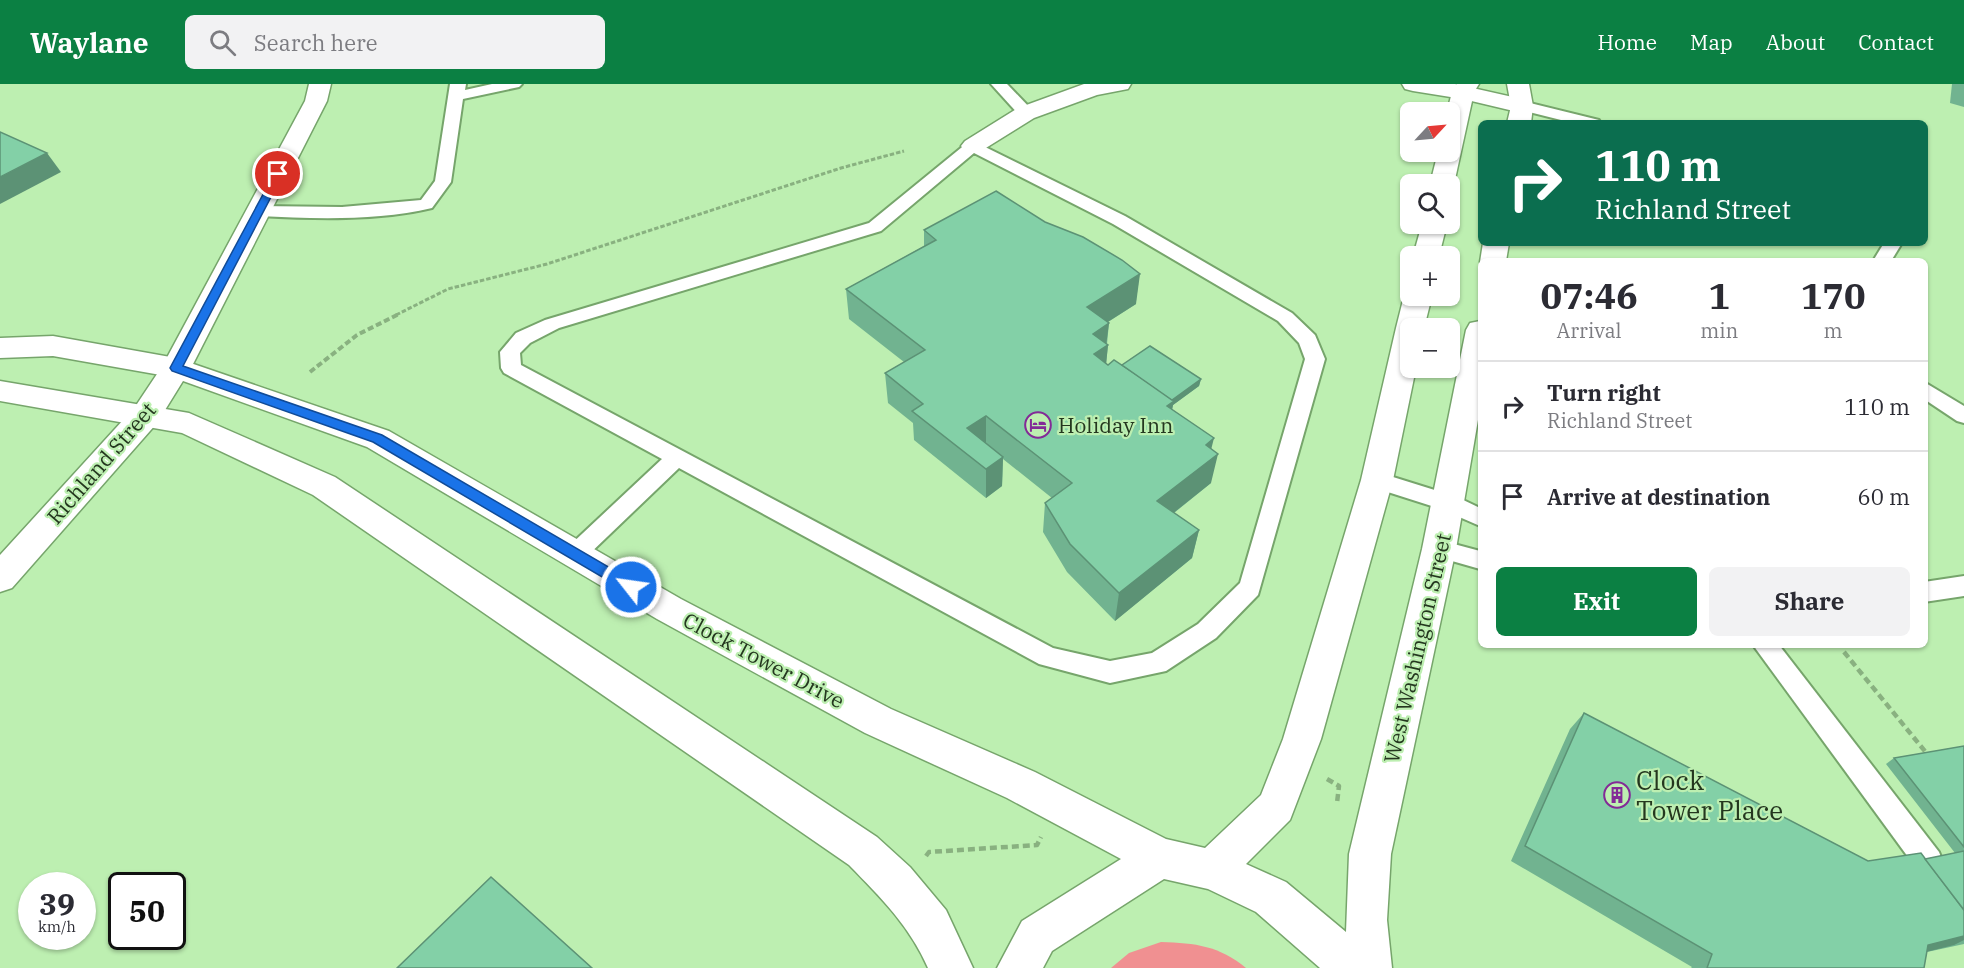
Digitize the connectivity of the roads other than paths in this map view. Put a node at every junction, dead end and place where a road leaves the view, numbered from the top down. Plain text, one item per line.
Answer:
1 (320, 84) edge
2 (514, 84) edge
3 (999, 84) edge
4 (1120, 84) edge
5 (1413, 84) edge
6 (1465, 88) edge
7 (458, 90) edge
8 (1520, 104) edge
9 (1026, 113) junction
10 (1581, 120) edge
11 (973, 146) junction
12 (1444, 174) edge
13 (259, 211) junction
14 (1478, 341) edge
15 (0, 348) edge
16 (176, 368) junction
17 (1400, 375) edge
18 (0, 391) edge
19 (1928, 392) edge
20 (146, 415) junction
21 (1964, 416) edge
22 (677, 457) junction
23 (1377, 480) junction
24 (1449, 503) junction
25 (1478, 517) edge
26 (1439, 549) junction
27 (574, 554) junction
28 (1478, 559) edge
29 (0, 578) edge
30 (1964, 586) edge
31 (1928, 591) edge
32 (1767, 648) edge
33 (1160, 858) junction
34 (1929, 862) edge
35 (1212, 870) junction
36 (951, 968) edge
37 (1019, 968) edge
38 (1352, 968) edge
39 (1370, 968) edge

1 - 13 main road, Richland Street
2 - 7 lane
3 - 9 lane
4 - 9 main road
5 - 6 main road
6 - 8 main road
6 - 12 main road
7 - 13 lane
8 - 10 lane
9 - 11 main road
11 - 22 lane
11 - 22 lane
13 - 16 main road, Richland Street
14 - 24 main road, West Washington Street
15 - 16 main road, Clock Tower Drive
16 - 20 main road, Richland Street
16 - 27 main road, Clock Tower Drive
17 - 23 main road
18 - 20 main road
19 - 21 lane
20 - 29 main road, Richland Street
20 - 36 main road
22 - 27 lane
23 - 24 lane
23 - 35 main road
24 - 25 lane
24 - 26 main road, West Washington Street
26 - 28 lane
26 - 39 main road, West Washington Street
27 - 33 main road, Clock Tower Drive
30 - 31 lane
32 - 34 lane
33 - 35 main road, Clock Tower Drive
33 - 37 main road
35 - 38 main road, Clock Tower Drive

